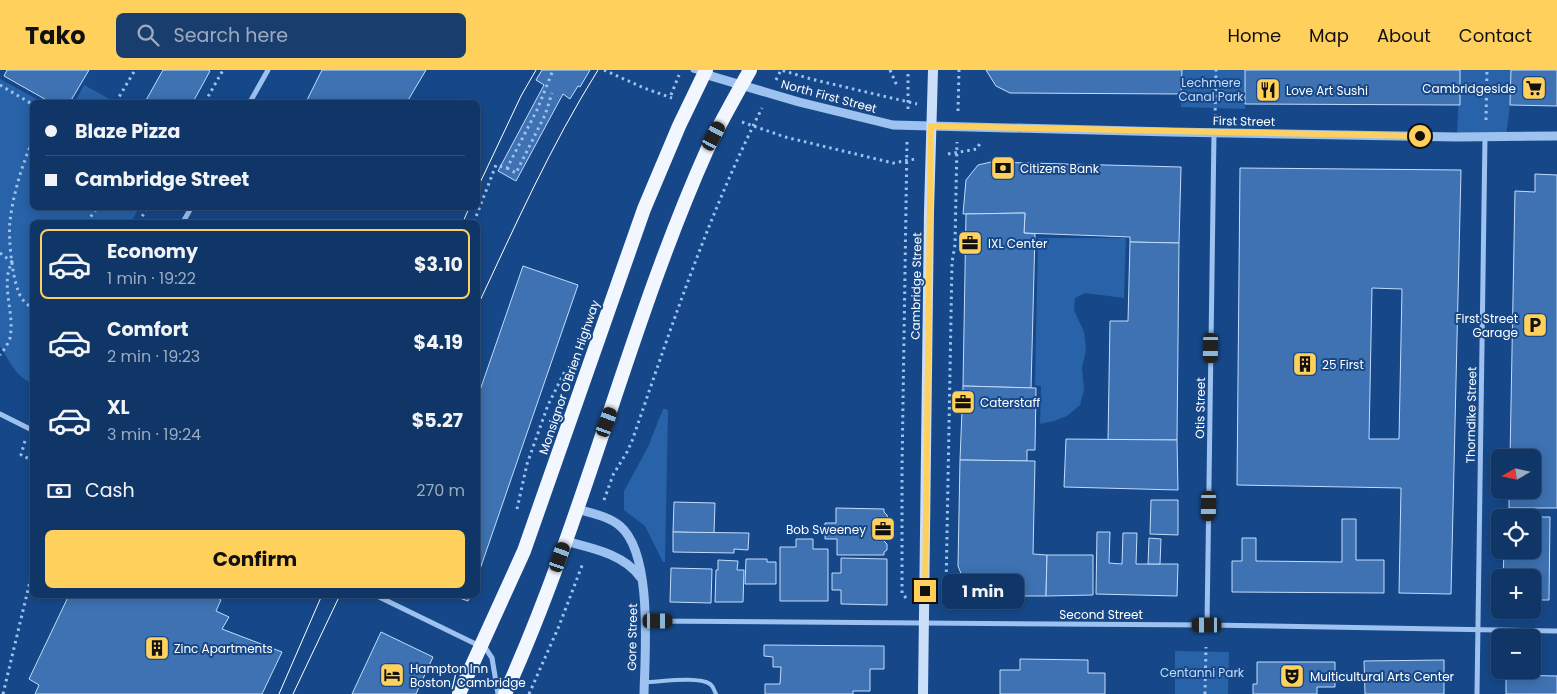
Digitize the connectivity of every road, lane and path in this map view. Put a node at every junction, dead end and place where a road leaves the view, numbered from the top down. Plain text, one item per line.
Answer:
1 (134, 70) edge
2 (223, 70) edge
3 (268, 70) edge
4 (553, 70) edge
5 (604, 70) edge
6 (750, 70) edge
7 (781, 70) edge
8 (890, 70) edge
9 (933, 70) edge
10 (1216, 70) edge
11 (1487, 70) edge
12 (701, 71) edge
13 (0, 85) edge
14 (742, 85) junction
15 (897, 86) dead end
16 (644, 88) dead end
17 (769, 93) junction
18 (552, 94) dead end
19 (890, 98) dead end
20 (117, 100) edge
21 (206, 100) edge
22 (251, 100) edge
23 (30, 103) edge
24 (537, 110) junction
25 (545, 115) junction
26 (931, 126) junction
27 (1214, 132) junction
28 (785, 136) dead end
29 (1485, 136) junction
30 (1557, 136) edge
31 (30, 147) edge
32 (876, 159) dead end
33 (507, 168) junction
34 (956, 181) dead end
35 (907, 195) dead end
36 (480, 206) edge
37 (0, 253) edge
38 (12, 262) junction
39 (4, 270) dead end
40 (30, 306) edge
41 (5, 310) dead end
42 (0, 355) edge
43 (0, 414) edge
44 (30, 429) edge
45 (21, 455) dead end
46 (30, 459) edge
47 (605, 498) dead end
48 (577, 509) junction
49 (565, 541) junction
50 (580, 572) dead end
51 (30, 580) edge
52 (642, 580) junction
53 (381, 598) edge
54 (645, 621) junction
55 (924, 622) junction
56 (1207, 625) junction
57 (1478, 629) junction
58 (1557, 631) edge
59 (482, 646) junction
60 (1206, 647) dead end
61 (644, 682) junction
62 (3, 694) edge
63 (459, 694) edge
64 (498, 694) edge
65 (506, 694) edge
66 (529, 694) edge
67 (644, 694) edge
68 (716, 694) edge
69 (923, 694) edge
70 (1205, 694) edge
71 (1477, 694) edge

1 - 20 path
2 - 21 path
3 - 22 street
4 - 24 path
5 - 16 path
6 - 14 highway
7 - 17 path
7 - 19 path, North First Street
8 - 15 path
9 - 26 main road, Cambridge Street
10 - 27 path
11 - 29 path
12 - 14 street, North First Street
12 - 59 highway, Monsignor O'Brien Highway
13 - 23 path
14 - 17 street, North First Street
14 - 48 highway
17 - 26 street, North First Street
17 - 47 path
18 - 25 path
24 - 25 path
24 - 33 path
25 - 33 path
26 - 27 street, First Street
26 - 55 main road, Cambridge Street
27 - 29 street, First Street
27 - 56 street, Otis Street
28 - 32 path
29 - 30 street, First Street
29 - 57 street, Thorndike Street
31 - 38 path
33 - 36 path
34 - 55 path
35 - 55 path, Cambridge Street
37 - 38 path
38 - 39 path
38 - 40 path
41 - 42 path
43 - 44 street
45 - 46 path
48 - 49 highway
48 - 52 street, Gore Street
49 - 52 street
49 - 65 highway
50 - 66 path
51 - 62 path
52 - 54 street, Gore Street
53 - 59 street
54 - 55 street, Second Street
54 - 61 street, Gore Street
55 - 56 street, Second Street
55 - 69 main road, Cambridge Street
56 - 57 street, Second Street
57 - 58 street, Second Street
57 - 71 street, Thorndike Street
59 - 63 highway, Monsignor O'Brien Highway
59 - 64 street
60 - 70 path
61 - 67 street, Gore Street
61 - 68 lane

